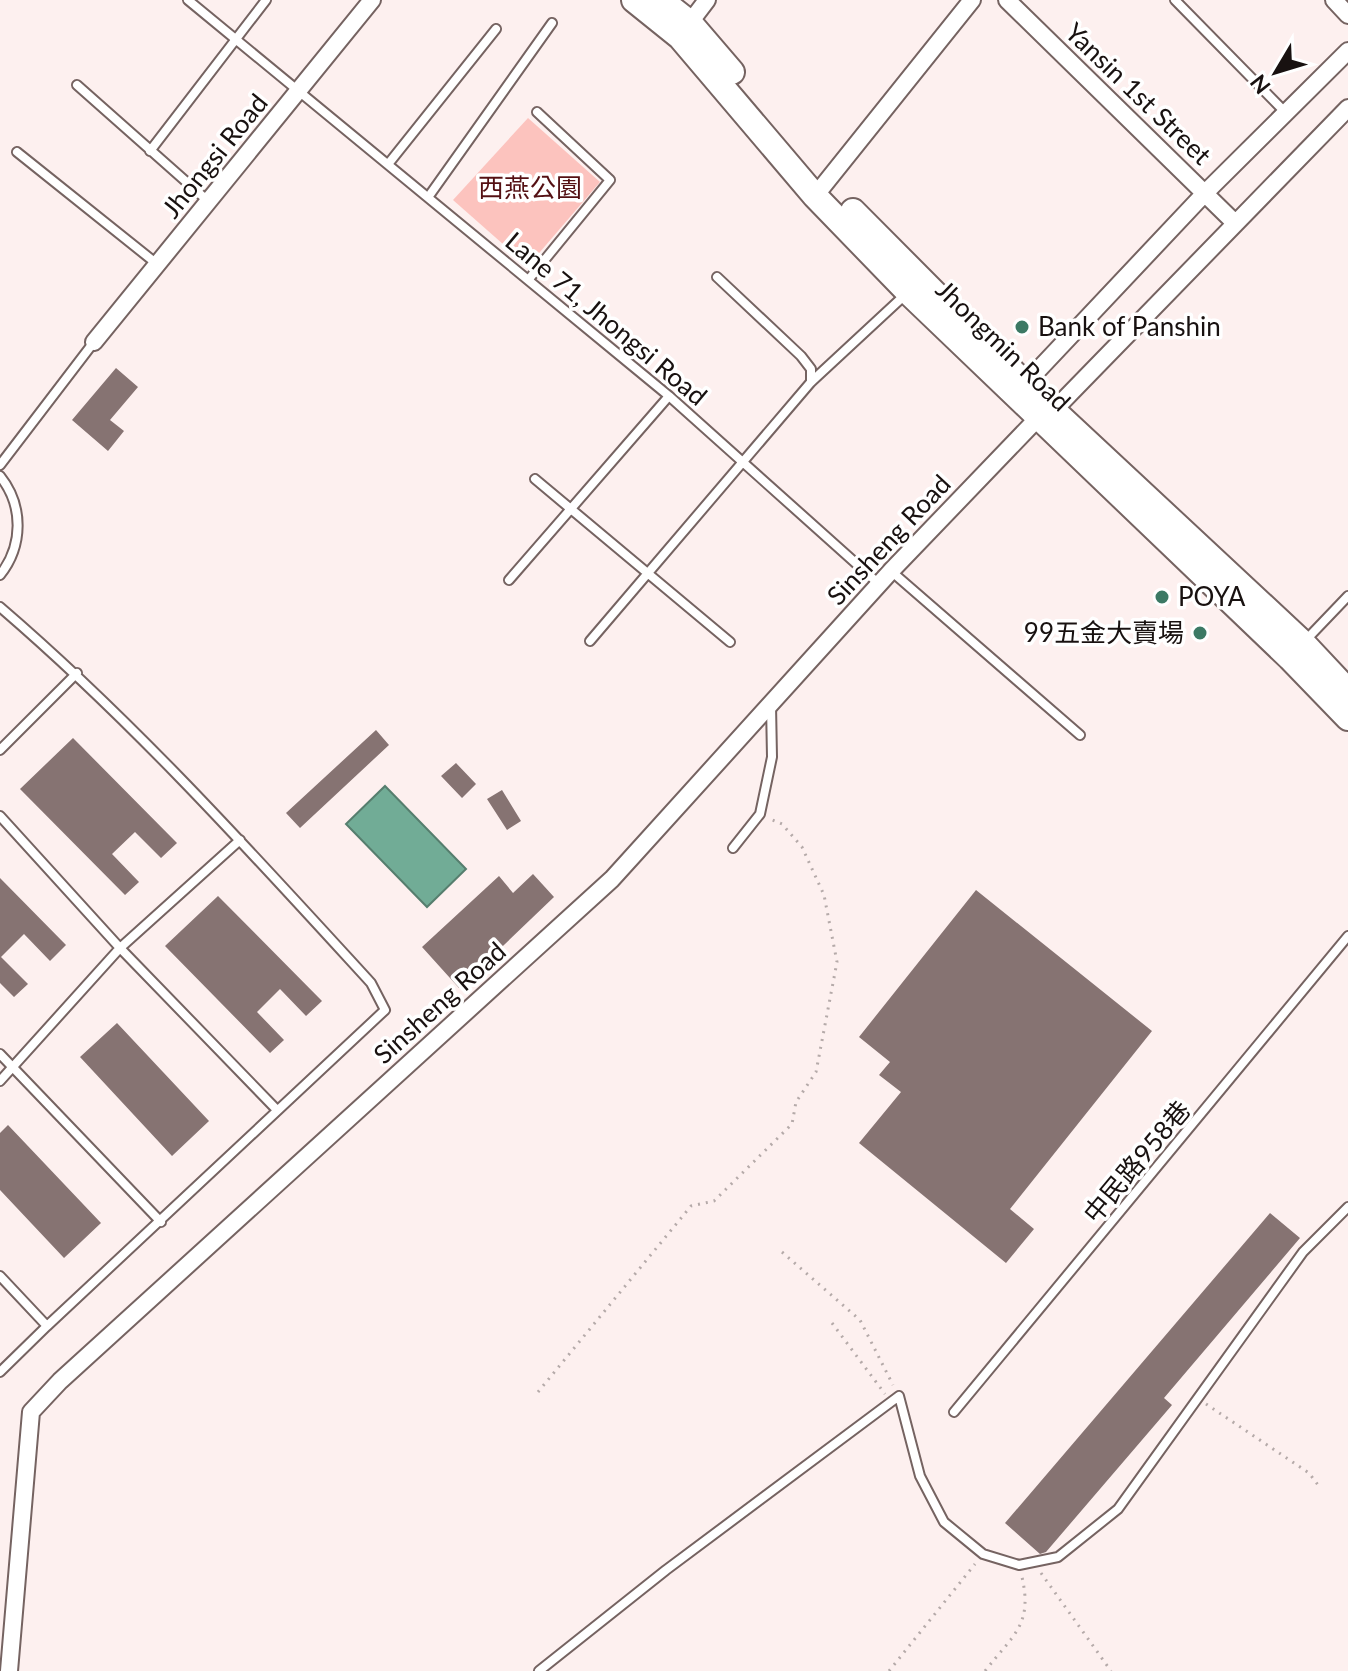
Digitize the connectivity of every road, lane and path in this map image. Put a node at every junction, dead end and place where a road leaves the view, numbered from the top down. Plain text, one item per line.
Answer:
1 (188, 0) edge
2 (266, 0) edge
3 (372, 0) edge
4 (634, 0) edge
5 (661, 0) edge
6 (707, 0) edge
7 (972, 0) edge
8 (1007, 0) edge
9 (1175, 0) edge
10 (1334, 0) edge
11 (1348, 15) edge
12 (552, 23) dead end
13 (496, 29) dead end
14 (685, 30) junction
15 (235, 39) junction
16 (1348, 51) edge
17 (77, 85) dead end
18 (300, 90) junction
19 (1348, 108) edge
20 (537, 112) dead end
21 (1286, 113) junction
22 (150, 151) junction
23 (17, 152) dead end
24 (389, 163) junction
25 (821, 190) junction
26 (1205, 193) junction
27 (429, 196) junction
28 (208, 201) junction
29 (1235, 223) junction
30 (157, 264) junction
31 (717, 277) dead end
32 (529, 279) junction
33 (908, 292) junction
34 (94, 342) joint
35 (811, 382) junction
36 (1025, 384) junction
37 (669, 396) junction
38 (1045, 414) junction
39 (0, 465) edge
40 (743, 465) junction
41 (0, 476) edge
42 (535, 479) dead end
43 (573, 510) junction
44 (650, 573) junction
45 (0, 575) edge
46 (886, 578) junction
47 (509, 580) dead end
48 (1348, 596) edge
49 (0, 607) edge
50 (590, 641) dead end
51 (730, 642) dead end
52 (1296, 650) junction
53 (77, 673) junction
54 (1348, 691) edge
55 (771, 704) junction
56 (1348, 718) edge
57 (1080, 735) dead end
58 (0, 750) edge
59 (760, 814) junction
60 (0, 816) edge
61 (240, 840) junction
62 (733, 848) dead end
63 (1348, 936) edge
64 (120, 948) junction
65 (0, 1054) edge
66 (13, 1069) junction
67 (0, 1081) edge
68 (277, 1110) junction
69 (1346, 1214) edge
70 (161, 1222) junction
71 (782, 1252) dead end
72 (0, 1276) edge
73 (832, 1323) dead end
74 (47, 1326) junction
75 (0, 1372) edge
76 (538, 1392) dead end
77 (1197, 1397) junction
78 (895, 1399) junction
79 (954, 1412) dead end
80 (1321, 1489) dead end
81 (983, 1554) junction
82 (1034, 1564) junction
83 (1019, 1565) junction
84 (9, 1671) edge
85 (539, 1671) edge
86 (889, 1671) edge
87 (985, 1671) edge
88 (1111, 1671) edge

1 - 15 lane, Lane 71, Jhongsi Road
2 - 15 lane
3 - 18 street, Jhongsi Road
4 - 14 main road, Jhongmin Road
5 - 14 main road, Jhongmin Road
6 - 14 street
7 - 25 street
8 - 26 street, Yansin 1st Street
9 - 21 lane
10 - 11 street
12 - 27 lane
13 - 24 lane
14 - 25 main road, Jhongmin Road
15 - 18 lane, Lane 71, Jhongsi Road
15 - 22 lane
16 - 21 street
17 - 22 lane
18 - 24 lane, Lane 71, Jhongsi Road
18 - 28 street, Jhongsi Road
19 - 29 street, Sinsheng Road
20 - 32 lane
21 - 26 street
22 - 28 lane
23 - 30 lane
24 - 27 lane, Lane 71, Jhongsi Road
25 - 33 main road, Jhongmin Road
25 - 36 main road, Jhongmin Road
26 - 29 street, Yansin 1st Street
26 - 36 street
27 - 32 lane, Lane 71, Jhongsi Road
28 - 30 street, Jhongsi Road
29 - 38 street, Sinsheng Road
30 - 34 street, Jhongsi Road
31 - 35 lane
32 - 37 lane, Lane 71, Jhongsi Road
33 - 35 lane
33 - 38 main road, Jhongmin Road
34 - 39 lane
35 - 40 lane
36 - 38 main road, Jhongmin Road
37 - 40 lane, Lane 71, Jhongsi Road
37 - 43 lane
38 - 46 street, Sinsheng Road
38 - 52 main road, Jhongmin Road
40 - 44 lane
40 - 46 lane, Lane 71, Jhongsi Road
41 - 45 lane
42 - 43 lane
43 - 44 lane
43 - 47 lane
44 - 50 lane
44 - 51 lane
46 - 55 street, Sinsheng Road
46 - 57 lane, Lane 71, Jhongsi Road
48 - 52 lane
49 - 53 lane
52 - 54 main road, Jhongmin Road
52 - 56 main road, Jhongmin Road
53 - 58 lane
53 - 61 lane
55 - 59 lane
55 - 84 street, Sinsheng Road
59 - 62 lane
59 - 76 path
60 - 64 lane
61 - 64 lane
61 - 68 lane
63 - 79 lane, 中民路958巷
64 - 66 lane
64 - 68 lane
65 - 66 lane
66 - 67 lane
66 - 70 lane
68 - 70 lane
69 - 77 lane
70 - 74 lane
71 - 78 path
72 - 74 lane
73 - 78 path
74 - 75 lane
77 - 80 path
77 - 82 lane
78 - 81 lane
78 - 85 lane
81 - 83 lane
81 - 86 path
82 - 83 lane
82 - 88 path
83 - 87 path

